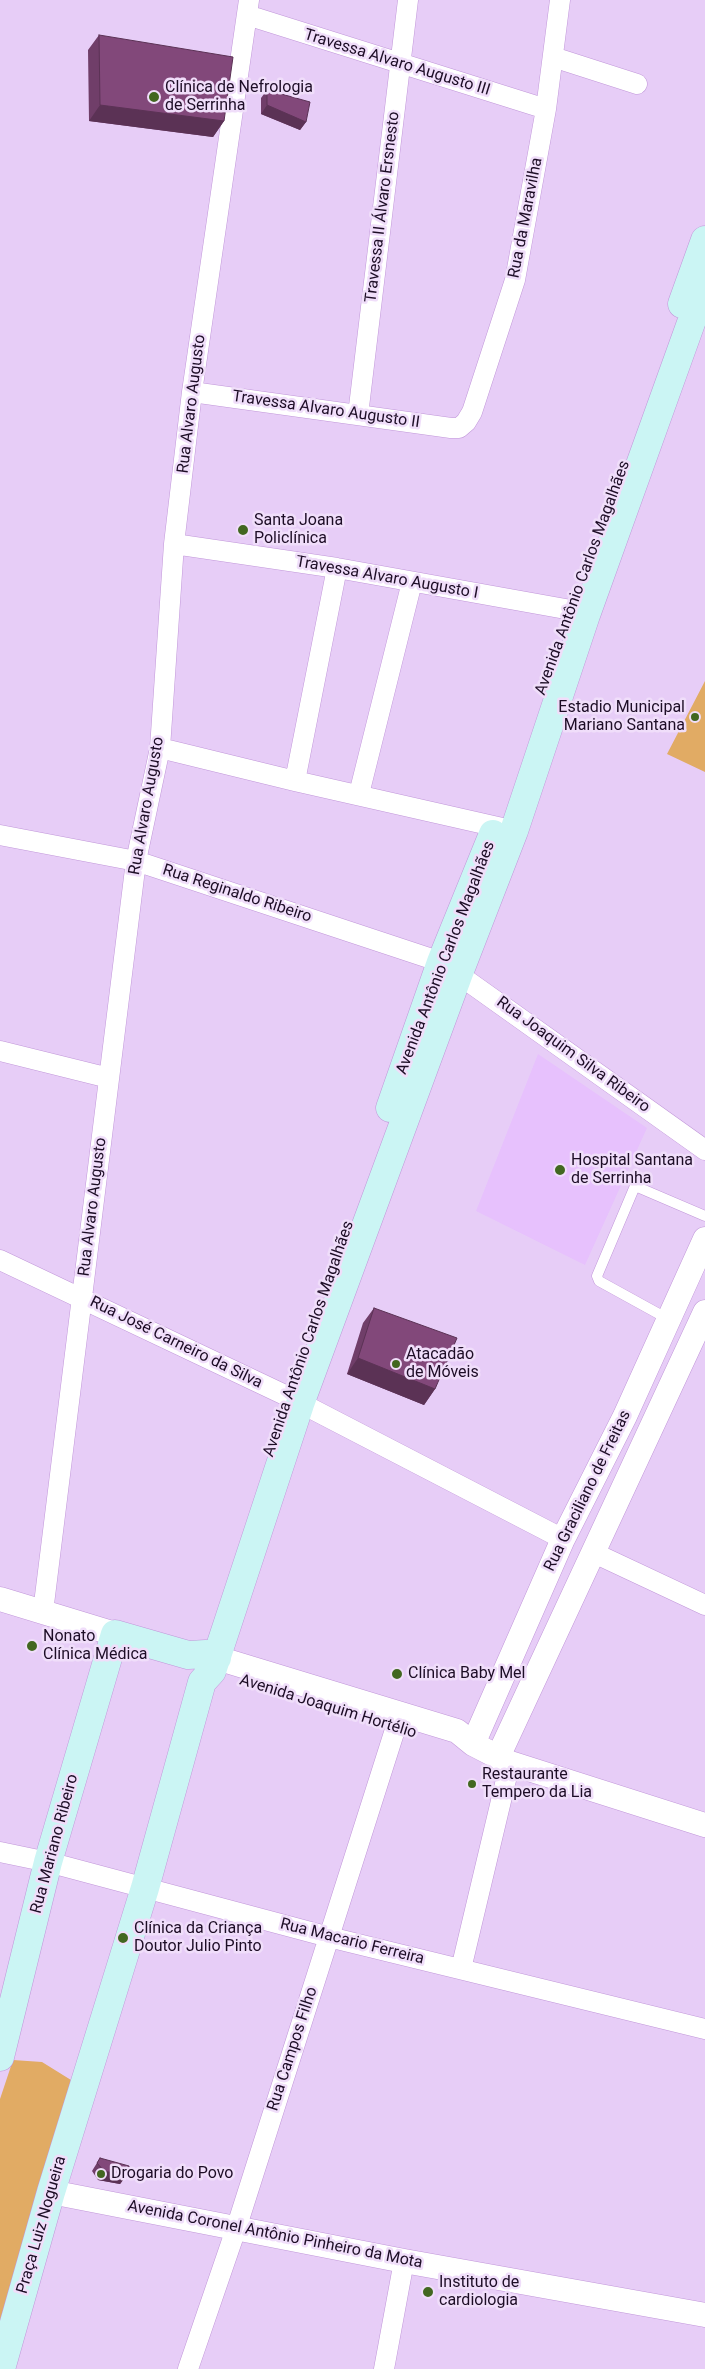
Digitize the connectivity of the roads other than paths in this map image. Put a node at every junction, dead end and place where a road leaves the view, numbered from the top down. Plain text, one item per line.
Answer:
1 (408, 0) edge
2 (560, 0) edge
3 (248, 8) edge
4 (553, 56) junction
5 (401, 64) junction
6 (637, 84) dead end
7 (546, 109) junction
8 (705, 240) edge
9 (705, 284) edge
10 (192, 392) junction
11 (358, 415) junction
12 (460, 428) joint
13 (608, 532) junction
14 (174, 544) junction
15 (337, 568) junction
16 (412, 582) junction
17 (578, 613) junction
18 (160, 748) junction
19 (295, 782) junction
20 (359, 794) junction
21 (505, 828) junction
22 (0, 835) edge
23 (136, 861) junction
24 (450, 968) junction
25 (0, 1051) edge
26 (109, 1078) junction
27 (705, 1150) edge
28 (705, 1216) edge
29 (705, 1239) edge
30 (0, 1260) edge
31 (81, 1297) junction
32 (705, 1312) edge
33 (668, 1319) junction
34 (293, 1400) junction
35 (563, 1539) junction
36 (592, 1552) junction
37 (0, 1599) edge
38 (705, 1605) edge
39 (42, 1612) junction
40 (115, 1634) junction
41 (204, 1664) junction
42 (398, 1721) junction
43 (473, 1744) junction
44 (504, 1760) junction
45 (705, 1825) edge
46 (0, 1852) edge
47 (48, 1862) junction
48 (145, 1888) junction
49 (330, 1937) junction
50 (461, 1969) junction
51 (705, 2029) edge
52 (0, 2056) edge
53 (86, 2082) joint
54 (51, 2192) junction
55 (236, 2229) junction
56 (404, 2261) junction
57 (705, 2315) edge
58 (1, 2369) edge
59 (188, 2369) edge
60 (384, 2369) edge

1 - 5 street, Travessa II Álvaro Ersnesto
2 - 4 street, Rua da Maravilha
3 - 5 street, Travessa Alvaro Augusto III
3 - 10 street, Rua Alvaro Augusto
4 - 6 street
4 - 7 street, Rua da Maravilha
5 - 7 street, Travessa Alvaro Augusto III
5 - 11 street, Travessa II Álvaro Ersnesto
7 - 12 street, Rua da Maravilha
8 - 13 main road, Avenida Antônio Carlos Magalhães
9 - 13 main road, Avenida Antônio Carlos Magalhães
10 - 11 street, Travessa Alvaro Augusto II
10 - 14 street, Rua Alvaro Augusto
11 - 12 street, Travessa Alvaro Augusto II
13 - 17 main road, Avenida Antônio Carlos Magalhães
14 - 15 street, Travessa Alvaro Augusto I
14 - 18 street, Rua Alvaro Augusto
15 - 16 street, Travessa Alvaro Augusto I
15 - 19 street
16 - 17 street, Travessa Alvaro Augusto I
16 - 20 street
17 - 21 main road, Avenida Antônio Carlos Magalhães
18 - 19 street
18 - 23 street, Rua Alvaro Augusto
19 - 20 street
20 - 21 street
21 - 24 main road, Avenida Antônio Carlos Magalhães
22 - 23 street, Rua Reginaldo Ribeiro
23 - 24 street, Rua Reginaldo Ribeiro
23 - 26 street, Rua Alvaro Augusto
24 - 27 street, Rua Joaquim Silva Ribeiro
24 - 34 main road, Avenida Antônio Carlos Magalhães
25 - 26 street
26 - 31 street, Rua Alvaro Augusto
28 - 33 lane
29 - 33 street, Rua Graciliano de Freitas
30 - 31 street, Rua José Carneiro da Silva
31 - 34 street, Rua José Carneiro da Silva
31 - 39 street, Rua Alvaro Augusto
32 - 36 street, Rua Graciliano de Freitas
33 - 35 street, Rua Graciliano de Freitas
34 - 35 street, Rua José Carneiro da Silva
34 - 41 main road, Avenida Antônio Carlos Magalhães
35 - 43 street, Rua Graciliano de Freitas
36 - 38 street
36 - 44 street, Rua Graciliano de Freitas
37 - 39 street, Avenida Joaquim Hortélio
39 - 40 street, Avenida Joaquim Hortélio
40 - 41 main road, Avenida Joaquim Hortélio
40 - 47 main road, Rua Mariano Ribeiro
41 - 42 street, Avenida Joaquim Hortélio
41 - 48 main road, Avenida Antônio Carlos Magalhães
42 - 43 street, Avenida Joaquim Hortélio
42 - 49 street, Rua Campos Filho
43 - 44 street, Avenida Joaquim Hortélio
44 - 45 street, Avenida Joaquim Hortélio
44 - 50 street
46 - 47 street, Rua Macario Ferreira
47 - 48 street, Rua Macario Ferreira
47 - 52 main road, Rua Mariano Ribeiro
48 - 49 street, Rua Macario Ferreira
48 - 53 main road, Avenida Antônio Carlos Magalhães
49 - 50 street, Rua Macario Ferreira
49 - 55 street, Rua Campos Filho
50 - 51 street, Rua Macario Ferreira
53 - 54 main road, Praça Luiz Nogueira
54 - 55 street, Avenida Coronel Antônio Pinheiro da Mota
54 - 58 main road, Praça Luiz Nogueira
55 - 56 street, Avenida Coronel Antônio Pinheiro da Mota
55 - 59 street, Rua Campos Filho
56 - 57 street, Avenida Coronel Antônio Pinheiro da Mota
56 - 60 street

